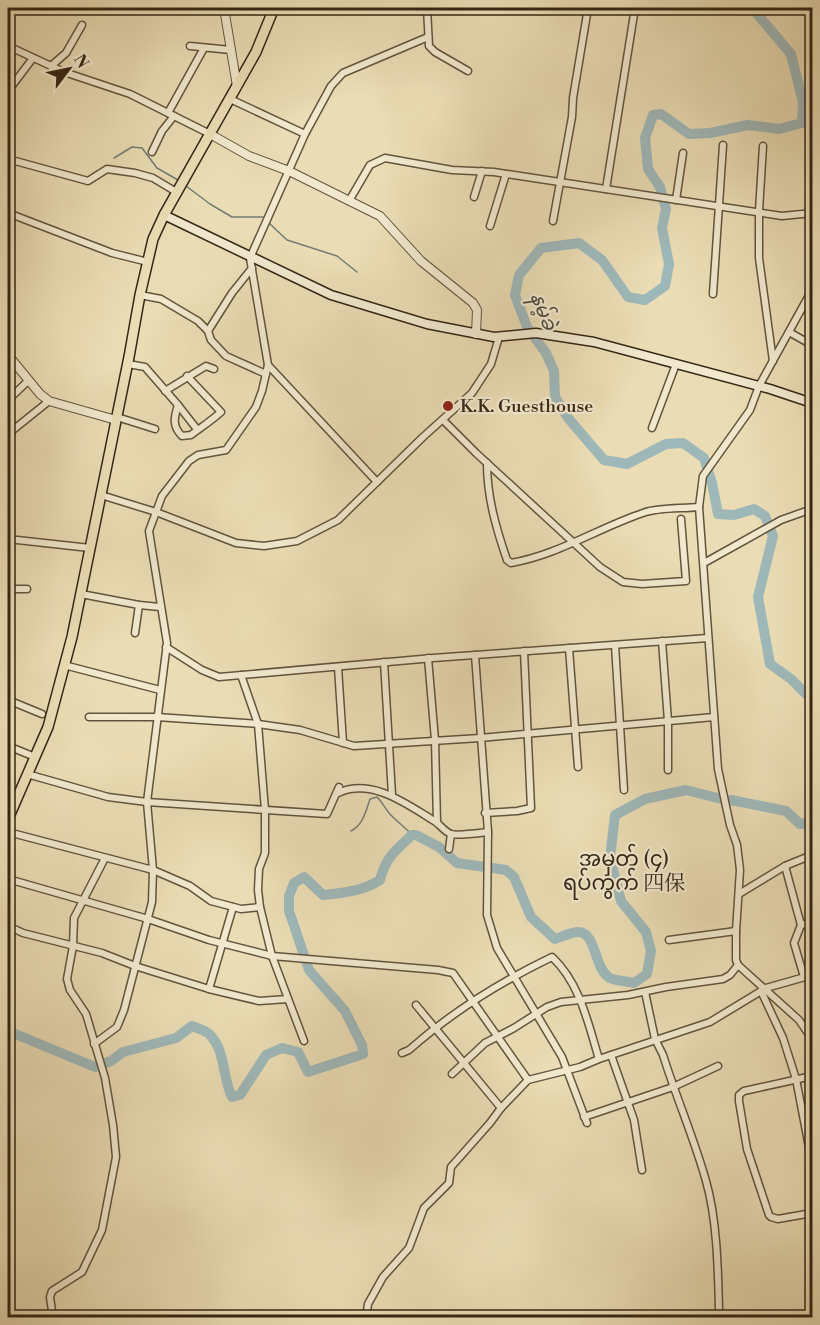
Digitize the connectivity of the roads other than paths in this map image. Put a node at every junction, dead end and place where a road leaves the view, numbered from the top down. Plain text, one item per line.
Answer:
1 (224, 8) edge
2 (274, 8) edge
3 (427, 8) edge
4 (588, 8) edge
5 (635, 8) edge
6 (82, 25) dead end
7 (428, 37) junction
8 (8, 45) edge
9 (190, 46) dead end
10 (204, 48) junction
11 (231, 50) junction
12 (33, 58) junction
13 (51, 66) junction
14 (468, 71) dead end
15 (237, 86) junction
16 (8, 91) edge
17 (230, 99) junction
18 (171, 114) junction
19 (210, 134) junction
20 (305, 134) junction
21 (723, 145) dead end
22 (763, 147) dead end
23 (152, 152) dead end
24 (683, 153) dead end
25 (8, 159) edge
26 (289, 171) junction
27 (482, 171) junction
28 (506, 174) junction
29 (560, 182) junction
30 (606, 189) junction
31 (178, 193) junction
32 (474, 197) dead end
33 (673, 200) junction
34 (349, 201) junction
35 (718, 206) junction
36 (759, 211) junction
37 (8, 213) edge
38 (813, 213) edge
39 (164, 215) junction
40 (553, 221) dead end
41 (490, 226) dead end
42 (250, 258) junction
43 (148, 262) junction
44 (252, 268) junction
45 (812, 291) edge
46 (713, 294) dead end
47 (140, 295) junction
48 (208, 331) junction
49 (789, 332) junction
50 (476, 334) junction
51 (499, 337) junction
52 (813, 345) edge
53 (8, 355) edge
54 (773, 361) junction
55 (128, 364) junction
56 (268, 364) junction
57 (676, 364) junction
58 (214, 369) dead end
59 (266, 374) junction
60 (187, 376) junction
61 (29, 380) junction
62 (759, 386) junction
63 (165, 391) junction
64 (8, 400) edge
65 (49, 401) junction
66 (813, 403) edge
67 (178, 405) junction
68 (117, 418) junction
69 (443, 420) junction
70 (196, 428) junction
71 (652, 428) dead end
72 (155, 429) dead end
73 (8, 434) edge
74 (487, 463) junction
75 (377, 482) junction
76 (101, 495) junction
77 (699, 507) junction
78 (813, 509) edge
79 (156, 512) junction
80 (681, 519) dead end
81 (8, 539) edge
82 (575, 543) junction
83 (90, 548) junction
84 (704, 563) junction
85 (8, 589) edge
86 (27, 590) dead end
87 (81, 594) junction
88 (139, 605) junction
89 (160, 607) junction
90 (135, 633) dead end
91 (708, 638) junction
92 (662, 641) junction
93 (615, 645) junction
94 (166, 647) junction
95 (569, 648) junction
96 (524, 651) junction
97 (475, 655) junction
98 (428, 658) junction
99 (384, 662) junction
100 (64, 665) junction
101 (338, 667) junction
102 (241, 675) junction
103 (160, 690) junction
104 (8, 700) edge
105 (42, 714) dead end
106 (89, 717) dead end
107 (157, 717) junction
108 (714, 717) junction
109 (668, 721) junction
110 (258, 724) junction
111 (620, 725) junction
112 (574, 729) junction
113 (527, 733) junction
114 (480, 738) junction
115 (435, 741) junction
116 (343, 743) junction
117 (388, 744) junction
118 (8, 746) edge
119 (35, 757) junction
120 (578, 767) dead end
121 (668, 770) dead end
122 (27, 774) junction
123 (624, 790) dead end
124 (392, 795) junction
125 (147, 802) junction
126 (265, 810) junction
127 (485, 813) junction
128 (8, 819) edge
129 (437, 823) junction
130 (8, 832) edge
131 (488, 832) junction
132 (451, 834) junction
133 (449, 849) dead end
134 (813, 855) edge
135 (105, 858) junction
136 (785, 866) junction
137 (153, 870) junction
138 (8, 879) edge
139 (739, 894) junction
140 (83, 901) junction
141 (233, 907) junction
142 (260, 907) junction
143 (148, 919) junction
144 (813, 922) edge
145 (801, 925) junction
146 (8, 926) edge
147 (736, 931) junction
148 (669, 940) dead end
149 (223, 944) junction
150 (73, 946) junction
151 (272, 956) junction
152 (738, 964) junction
153 (135, 966) junction
154 (813, 975) edge
155 (513, 976) junction
156 (804, 977) junction
157 (209, 989) junction
158 (763, 989) junction
159 (645, 992) junction
160 (288, 999) junction
161 (581, 999) junction
162 (474, 1000) junction
163 (416, 1005) dead end
164 (536, 1013) junction
165 (434, 1028) junction
166 (499, 1036) junction
167 (813, 1039) edge
168 (655, 1040) junction
169 (304, 1041) dead end
170 (94, 1044) junction
171 (402, 1053) dead end
172 (611, 1055) junction
173 (599, 1059) junction
174 (463, 1064) junction
175 (718, 1066) dead end
176 (568, 1070) junction
177 (452, 1074) dead end
178 (813, 1076) edge
179 (796, 1079) junction
180 (528, 1080) junction
181 (673, 1087) junction
182 (628, 1102) junction
183 (501, 1108) junction
184 (813, 1163) edge
185 (642, 1170) dead end
186 (813, 1213) edge
187 (719, 1309) dead end
188 (53, 1317) edge
189 (366, 1317) edge

1 - 11 street
2 - 15 highway
3 - 7 street
4 - 29 street
5 - 30 street
6 - 13 street
7 - 14 street
7 - 20 street
8 - 12 street
9 - 10 street
10 - 11 street
10 - 18 street
11 - 15 street
12 - 13 street
12 - 16 street
13 - 18 street
15 - 17 highway
17 - 19 highway
17 - 20 street
18 - 19 street
18 - 23 street
19 - 26 street
19 - 31 highway
20 - 26 street
21 - 35 street
22 - 36 street
24 - 33 street
25 - 31 street
26 - 34 street
26 - 42 street
27 - 28 street
27 - 32 street
27 - 34 street
28 - 29 street
28 - 41 street
29 - 30 street
29 - 40 street
30 - 33 street
31 - 39 highway
33 - 35 street
34 - 50 street
35 - 36 street
35 - 46 street
36 - 38 street
36 - 54 street
37 - 43 street
39 - 42 main road
39 - 43 highway
42 - 44 street
42 - 50 main road
43 - 47 highway
44 - 48 street
44 - 56 street
45 - 49 street
47 - 48 street
47 - 55 highway
48 - 59 street
49 - 52 street
49 - 54 street
50 - 51 main road
51 - 57 main road
51 - 69 street
53 - 61 street
54 - 62 street
55 - 63 street
55 - 68 highway
56 - 59 street
56 - 75 street
57 - 62 main road
57 - 71 street
58 - 60 street
59 - 79 street
60 - 63 street
60 - 70 street
61 - 64 street
61 - 65 street
62 - 66 main road
62 - 77 street
63 - 67 street
65 - 68 street
65 - 73 street
67 - 70 street
67 - 70 street
68 - 72 street
68 - 76 highway
69 - 74 street
69 - 75 street
74 - 82 street
74 - 82 street
75 - 79 street
76 - 79 street
76 - 83 highway
77 - 82 street
77 - 84 street
78 - 84 street
79 - 89 street
80 - 82 street
81 - 83 street
83 - 87 highway
84 - 91 street
85 - 86 street
87 - 88 street
87 - 100 highway
88 - 89 street
88 - 90 street
89 - 94 street
91 - 92 street
91 - 108 street
92 - 93 street
92 - 109 street
93 - 95 street
93 - 111 street
94 - 102 street
94 - 103 street
95 - 96 street
95 - 112 street
96 - 97 street
96 - 113 street
97 - 98 street
97 - 114 street
98 - 99 street
98 - 115 street
99 - 101 street
99 - 117 street
100 - 103 street
100 - 119 highway
101 - 102 street
101 - 116 street
102 - 110 street
103 - 107 street
104 - 105 street
106 - 107 street
107 - 110 street
107 - 125 street
108 - 109 street
108 - 139 street
109 - 111 street
109 - 121 street
110 - 116 street
110 - 126 street
111 - 112 street
111 - 123 street
112 - 113 street
112 - 120 street
113 - 114 street
113 - 127 street
114 - 115 street
114 - 127 street
115 - 117 street
115 - 129 street
116 - 117 street
117 - 124 street
118 - 119 street
119 - 122 highway
122 - 125 street
122 - 128 highway
124 - 126 street
124 - 129 street
125 - 126 street
125 - 137 street
126 - 142 street
127 - 131 street
129 - 132 street
130 - 135 street
131 - 132 street
131 - 155 street
132 - 133 street
134 - 136 street
135 - 137 street
135 - 140 street
136 - 139 street
136 - 145 street
137 - 141 street
137 - 143 street
138 - 140 street
139 - 147 street
140 - 143 street
140 - 150 street
141 - 142 street
141 - 149 street
142 - 151 street
143 - 149 street
143 - 153 street
144 - 145 street
145 - 156 street
146 - 150 street
147 - 148 street
147 - 152 street
149 - 151 street
149 - 157 street
150 - 153 street
150 - 170 street
151 - 160 street
151 - 162 street
152 - 158 street
152 - 159 street
153 - 157 street
153 - 170 street
154 - 156 street
155 - 161 street
155 - 162 street
155 - 164 street
156 - 158 street
157 - 160 street
158 - 167 street
158 - 168 street
158 - 179 street
159 - 161 street
159 - 168 street
160 - 169 street
161 - 164 street
161 - 173 street
162 - 165 street
162 - 166 street
163 - 165 street
164 - 166 street
164 - 176 street
165 - 171 street
165 - 174 street
166 - 174 street
166 - 180 street
168 - 172 street
168 - 181 street
170 - 188 street
172 - 173 street
172 - 182 street
173 - 176 street
174 - 177 street
174 - 183 street
175 - 181 street
176 - 180 street
176 - 182 street
178 - 179 street
179 - 184 street
179 - 186 street
180 - 183 street
181 - 182 street
181 - 187 street
182 - 185 street
183 - 189 street

